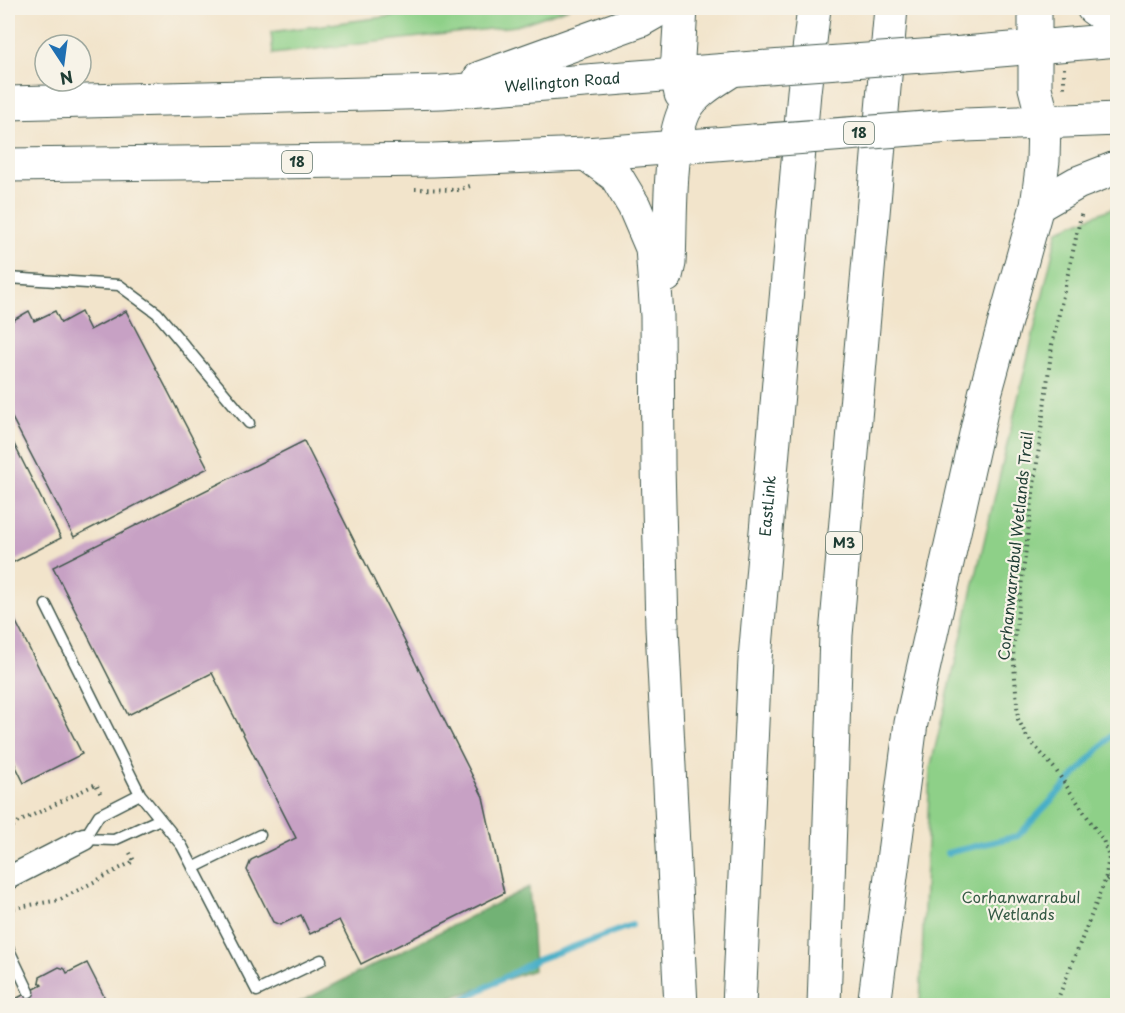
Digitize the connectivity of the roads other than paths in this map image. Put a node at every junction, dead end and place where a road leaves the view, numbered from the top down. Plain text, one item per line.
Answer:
1 (662, 8) edge
2 (681, 8) edge
3 (814, 8) edge
4 (891, 8) edge
5 (1035, 8) edge
6 (1093, 8) edge
7 (1118, 22) edge
8 (1118, 40) edge
9 (1049, 46) junction
10 (977, 52) junction
11 (743, 68) junction
12 (677, 74) junction
13 (1035, 88) junction
14 (442, 92) junction
15 (8, 103) edge
16 (684, 111) junction
17 (1118, 119) edge
18 (1054, 123) junction
19 (978, 125) junction
20 (743, 142) junction
21 (675, 147) junction
22 (586, 154) junction
23 (8, 165) edge
24 (1118, 167) edge
25 (1037, 206) junction
26 (8, 278) edge
27 (657, 316) junction
28 (249, 423) dead end
29 (46, 605) dead end
30 (140, 794) junction
31 (160, 819) junction
32 (261, 835) dead end
33 (84, 839) junction
34 (193, 868) junction
35 (8, 878) edge
36 (8, 948) edge
37 (321, 960) dead end
38 (28, 992) dead end
39 (681, 1005) edge
40 (739, 1005) edge
41 (824, 1005) edge
42 (874, 1005) edge

1 - 14 highway
2 - 12 highway
3 - 40 highway, EastLink
4 - 41 highway, M3
5 - 9 highway
6 - 7 highway
8 - 9 highway, Wellington Road
9 - 10 highway, Wellington Road
9 - 13 highway
10 - 11 highway, Wellington Road, bridge
10 - 13 highway
11 - 12 highway, Wellington Road
11 - 16 highway
12 - 14 highway, Wellington Road
12 - 16 highway
13 - 18 highway
13 - 19 highway
14 - 15 highway, Wellington Road
16 - 20 highway
16 - 21 highway
17 - 18 highway, 18
18 - 19 highway, 18
18 - 25 highway
19 - 20 highway, 18, bridge
20 - 21 highway, 18
21 - 22 highway, 18
21 - 27 highway
22 - 23 highway, 18
22 - 27 highway
24 - 25 highway
25 - 42 highway
26 - 28 lane
27 - 39 highway
29 - 30 lane
30 - 31 lane
30 - 33 lane
31 - 33 lane
31 - 34 lane
32 - 34 lane
33 - 35 street
34 - 37 lane
36 - 38 lane

